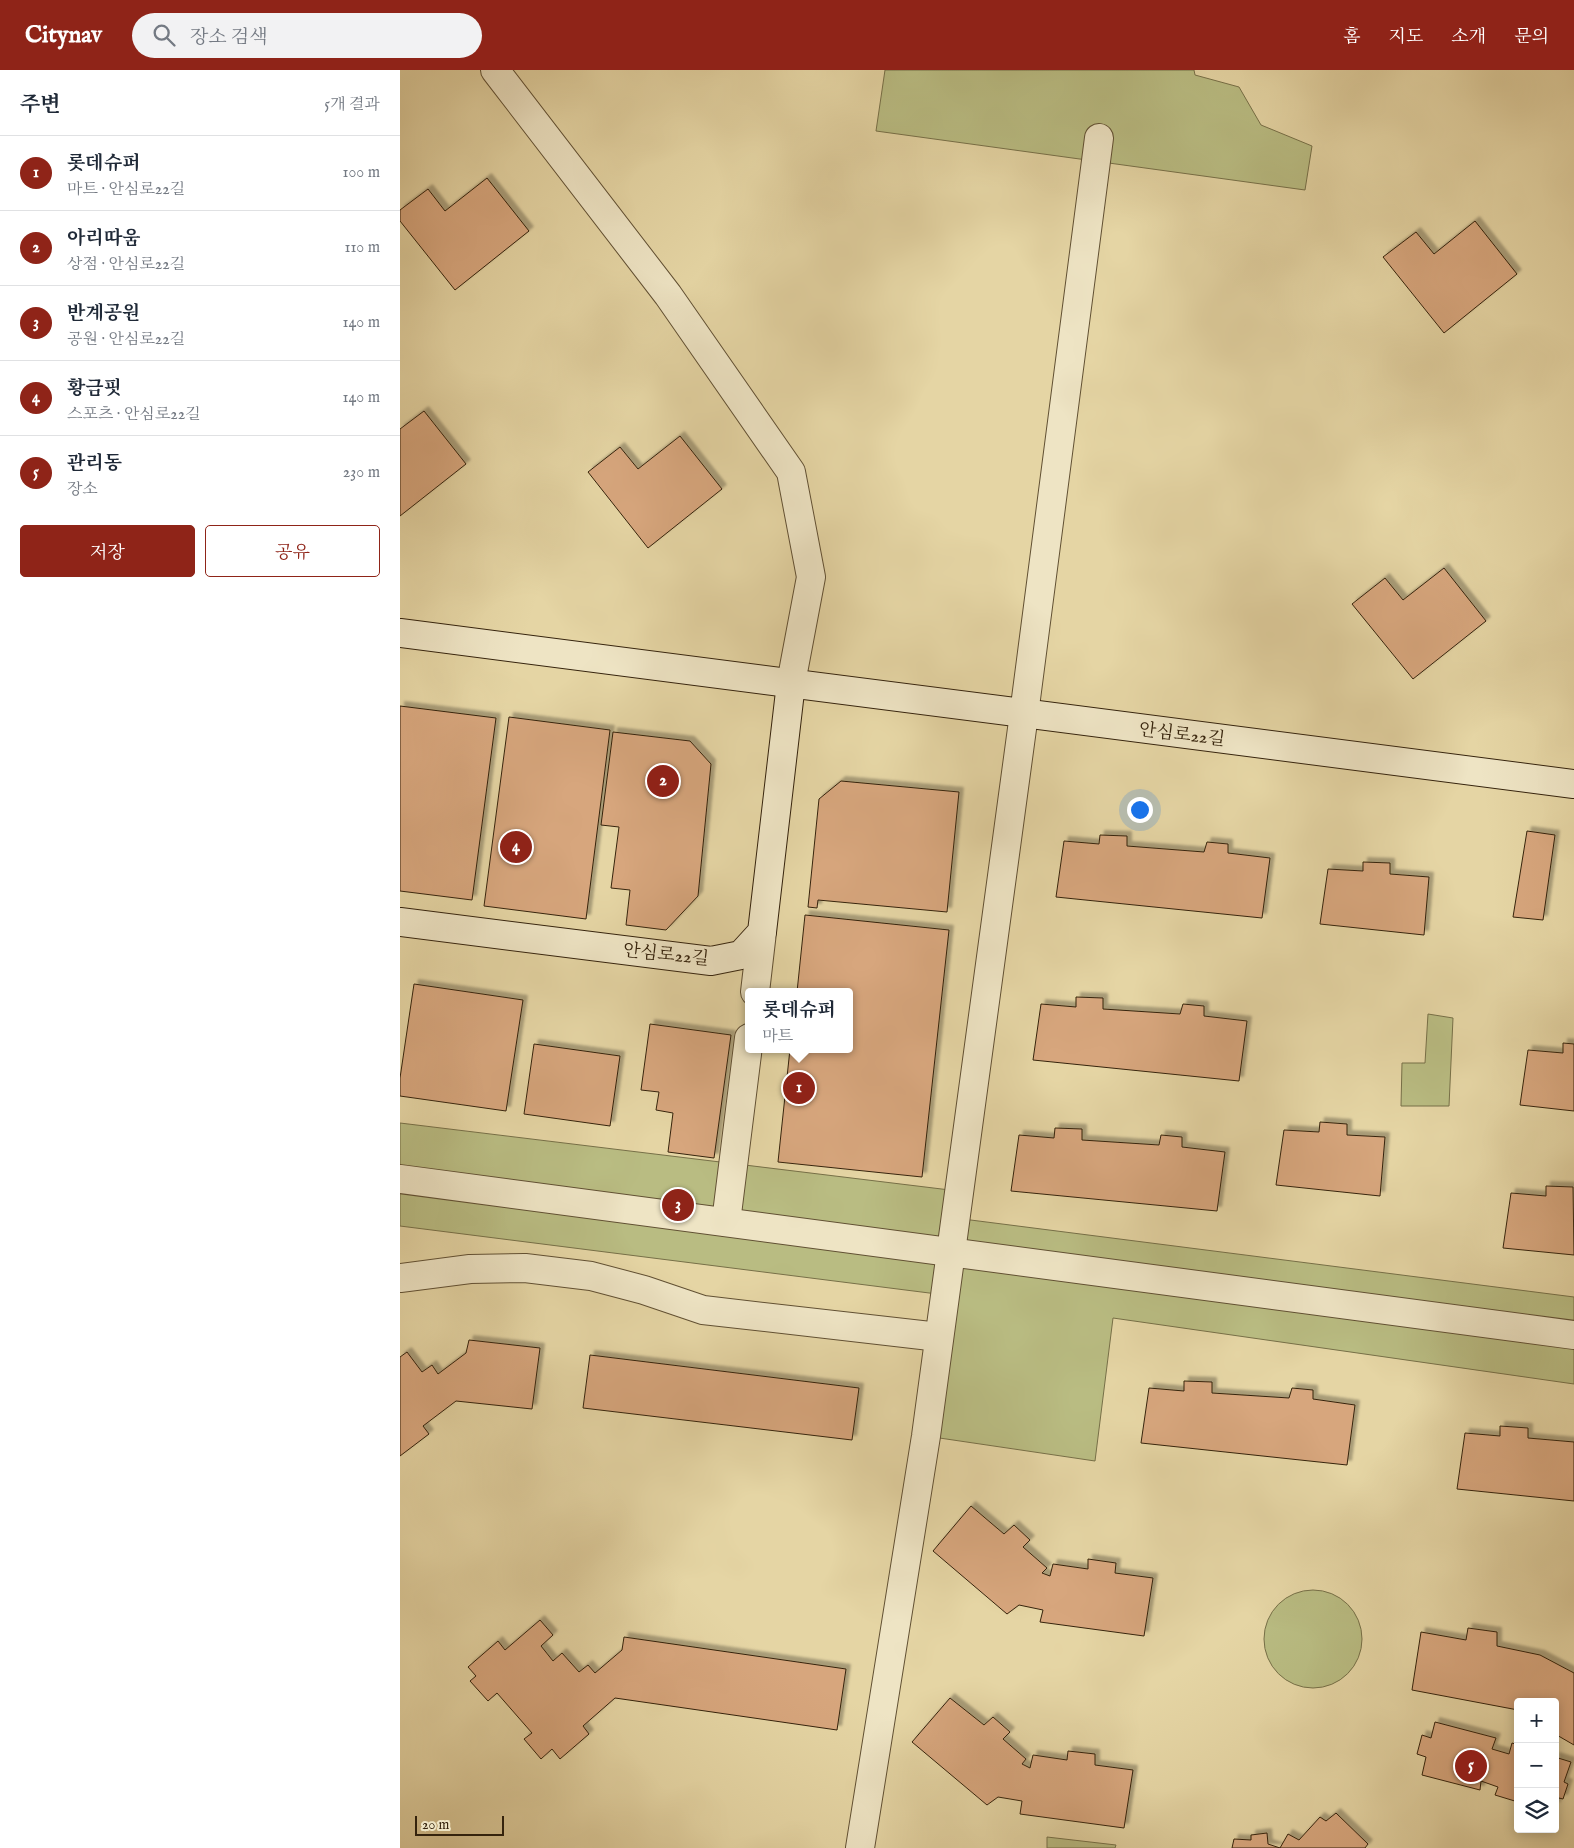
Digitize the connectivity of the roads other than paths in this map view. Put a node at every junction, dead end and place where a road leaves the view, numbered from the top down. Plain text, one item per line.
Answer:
1 (495, 70) edge
2 (1098, 138) dead end
3 (400, 633) edge
4 (791, 683) junction
5 (1024, 714) junction
6 (1574, 784) edge
7 (400, 922) edge
8 (762, 932) junction
9 (755, 988) edge
10 (747, 1053) edge
11 (400, 1179) edge
12 (726, 1222) junction
13 (400, 1278) edge
14 (1574, 1335) edge
15 (939, 1337) junction
16 (860, 1848) edge

1 - 4 street
2 - 5 street
3 - 4 street, 안심로22길
4 - 5 street, 안심로22길
4 - 8 street
5 - 6 street, 안심로22길
5 - 15 street
7 - 8 street, 안심로22길
8 - 9 street
10 - 12 street
11 - 12 street
12 - 14 street
13 - 15 street
15 - 16 street

